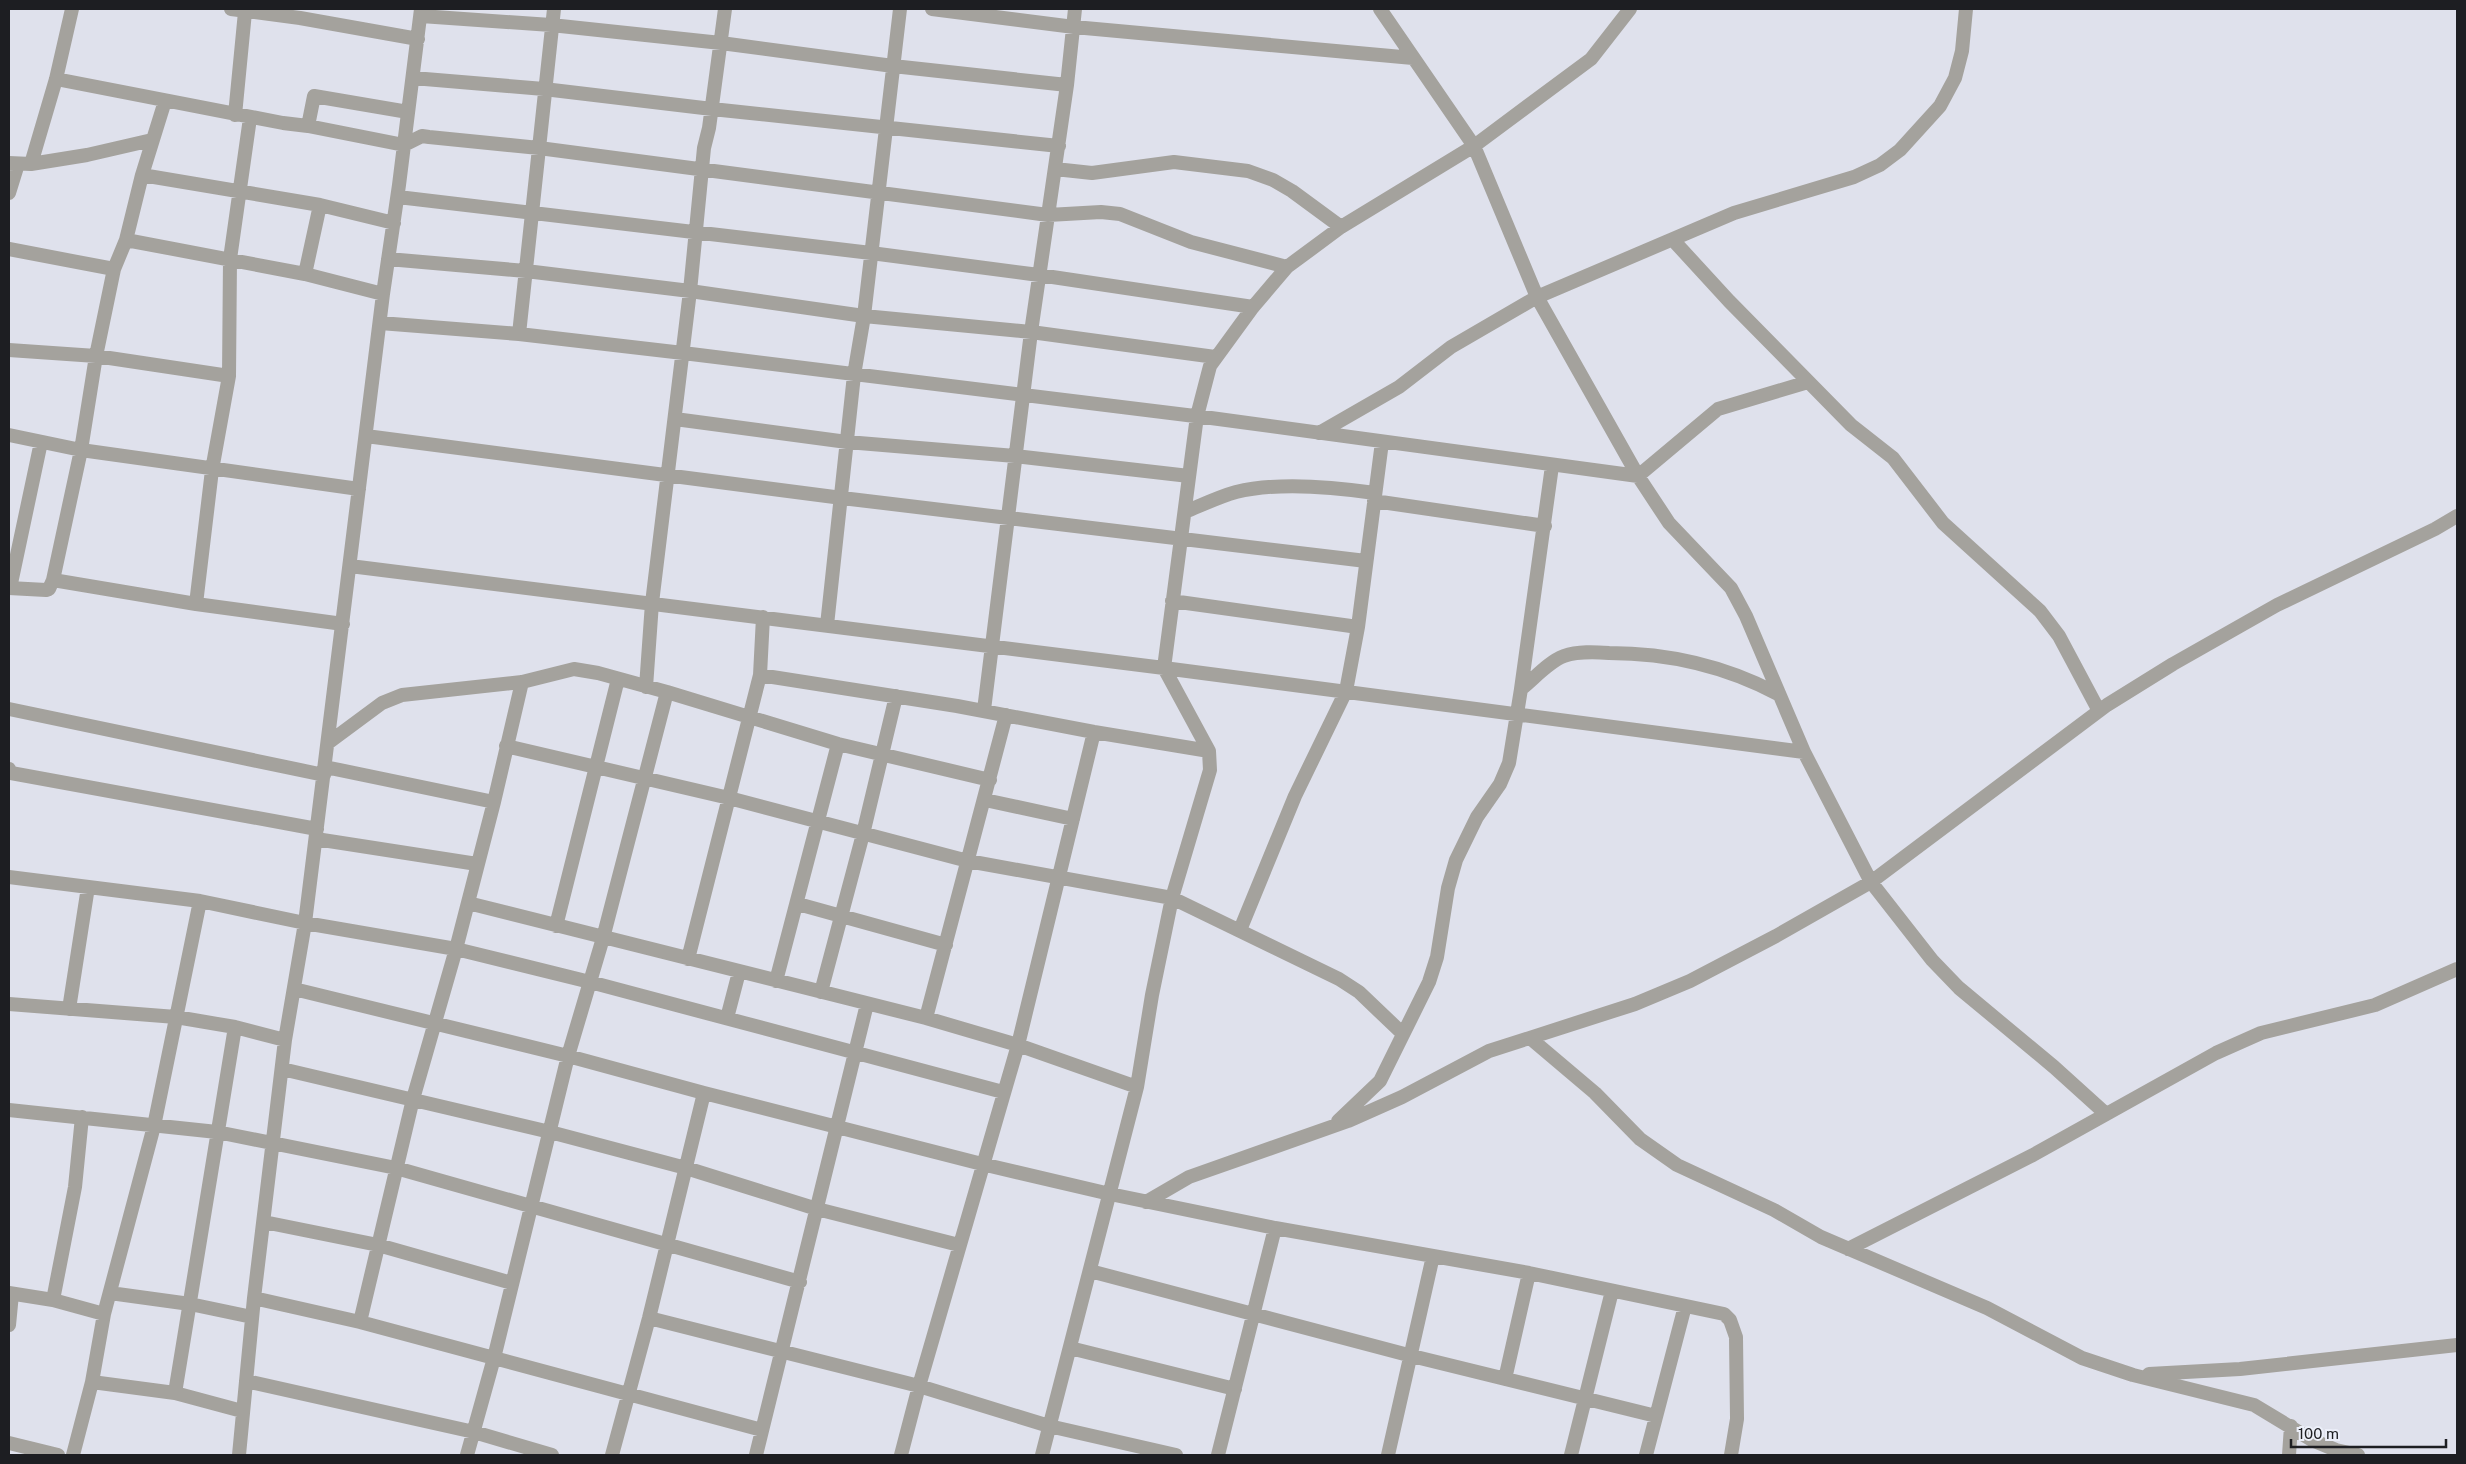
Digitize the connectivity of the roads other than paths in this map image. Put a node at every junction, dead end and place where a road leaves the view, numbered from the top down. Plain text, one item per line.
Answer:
1 (72, 9) edge
2 (231, 9) edge
3 (554, 9) edge
4 (725, 9) edge
5 (900, 9) edge
6 (932, 9) edge
7 (1075, 9) edge
8 (1380, 9) edge
9 (1630, 9) edge
10 (1966, 9) edge
11 (245, 12) junction
12 (301, 13) edge
13 (421, 13) edge
14 (552, 26) junction
15 (1074, 27) junction
16 (418, 39) junction
17 (720, 43) junction
18 (1413, 58) junction
19 (893, 66) junction
20 (413, 78) junction
21 (56, 79) junction
22 (1068, 85) junction
23 (544, 89) junction
24 (165, 101) junction
25 (712, 109) junction
26 (408, 112) junction
27 (235, 115) junction
28 (250, 118) junction
29 (308, 126) junction
30 (886, 127) junction
31 (152, 140) junction
32 (404, 146) junction
33 (1058, 146) junction
34 (1474, 146) junction
35 (539, 148) junction
36 (19, 164) edge
37 (1055, 169) junction
38 (703, 171) junction
39 (142, 175) junction
40 (239, 191) junction
41 (9, 192) edge
42 (879, 192) junction
43 (398, 197) junction
44 (320, 205) junction
45 (532, 212) junction
46 (1048, 215) junction
47 (394, 222) junction
48 (1341, 227) junction
49 (697, 234) junction
50 (126, 240) junction
51 (1673, 240) junction
52 (9, 249) edge
53 (871, 253) junction
54 (230, 259) junction
55 (388, 260) junction
56 (1287, 267) junction
57 (114, 269) junction
58 (526, 271) junction
59 (305, 274) junction
60 (1039, 275) junction
61 (690, 291) junction
62 (383, 294) junction
63 (1537, 297) junction
64 (1253, 307) junction
65 (864, 316) junction
66 (380, 323) junction
67 (1031, 332) junction
68 (519, 334) junction
69 (9, 350) edge
70 (683, 353) junction
71 (96, 356) junction
72 (1214, 358) junction
73 (854, 375) junction
74 (229, 376) junction
75 (1808, 382) junction
76 (1022, 395) junction
77 (1197, 416) junction
78 (675, 419) junction
79 (1319, 433) junction
80 (9, 436) edge
81 (366, 436) junction
82 (41, 442) junction
83 (847, 442) junction
84 (1382, 442) junction
85 (81, 450) junction
86 (1015, 456) junction
87 (1552, 466) junction
88 (212, 470) junction
89 (668, 474) junction
90 (1190, 476) junction
91 (1638, 476) junction
92 (359, 489) junction
93 (1375, 497) junction
94 (842, 498) junction
95 (1185, 512) junction
96 (1008, 516) junction
97 (2457, 516) edge
98 (1545, 526) junction
99 (1182, 538) junction
100 (1366, 561) junction
101 (350, 566) junction
102 (53, 580) junction
103 (10, 588) edge
104 (1172, 601) junction
105 (652, 602) junction
106 (196, 604) junction
107 (763, 617) junction
108 (343, 624) junction
109 (827, 625) junction
110 (1358, 627) junction
111 (991, 647) junction
112 (1164, 668) junction
113 (760, 675) junction
114 (618, 679) junction
115 (522, 682) junction
116 (646, 687) junction
117 (1521, 689) junction
118 (1346, 691) junction
119 (667, 692) junction
120 (1778, 694) junction
121 (896, 696) junction
122 (9, 709) edge
123 (984, 710) junction
124 (2099, 711) junction
125 (1518, 714) junction
126 (1006, 715) junction
127 (748, 718) junction
128 (1094, 732) junction
129 (328, 743) junction
130 (838, 744) junction
131 (506, 746) junction
132 (1209, 751) junction
133 (1804, 752) junction
134 (882, 756) junction
135 (596, 766) junction
136 (9, 769) edge
137 (325, 771) junction
138 (645, 778) junction
139 (990, 780) junction
140 (729, 798) junction
141 (984, 800) junction
142 (494, 802) junction
143 (1073, 819) junction
144 (818, 822) junction
145 (317, 834) junction
146 (863, 834) junction
147 (968, 861) junction
148 (478, 864) junction
149 (9, 877) edge
150 (1060, 877) junction
151 (1871, 882) junction
152 (88, 886) junction
153 (1172, 898) junction
154 (200, 901) junction
155 (468, 903) junction
156 (798, 904) junction
157 (842, 916) junction
158 (306, 923) junction
159 (556, 926) junction
160 (1240, 930) junction
161 (603, 938) junction
162 (946, 945) junction
163 (456, 949) junction
164 (688, 959) junction
165 (2457, 969) edge
166 (739, 972) junction
167 (776, 981) junction
168 (590, 982) junction
169 (294, 988) junction
170 (821, 992) junction
171 (9, 1004) edge
172 (867, 1004) junction
173 (69, 1010) junction
174 (176, 1016) junction
175 (727, 1018) junction
176 (926, 1018) junction
177 (435, 1024) junction
178 (235, 1027) junction
179 (1403, 1034) junction
180 (1530, 1038) junction
181 (285, 1040) junction
182 (1018, 1045) junction
183 (855, 1052) junction
184 (568, 1056) junction
185 (282, 1069) junction
186 (1137, 1087) junction
187 (1004, 1092) junction
188 (704, 1093) junction
189 (413, 1099) junction
190 (9, 1110) edge
191 (2106, 1114) junction
192 (82, 1117) junction
193 (154, 1126) junction
194 (838, 1127) junction
195 (1332, 1127) junction
196 (217, 1132) junction
197 (550, 1132) junction
198 (273, 1144) junction
199 (982, 1164) junction
200 (396, 1168) junction
201 (686, 1168) junction
202 (1110, 1194) junction
203 (1146, 1202) junction
204 (531, 1206) junction
205 (817, 1209) junction
206 (264, 1222) junction
207 (1275, 1228) junction
208 (667, 1244) junction
209 (959, 1244) junction
210 (378, 1245) junction
211 (1848, 1249) junction
212 (1433, 1256) junction
213 (1090, 1270) junction
214 (1530, 1273) junction
215 (800, 1282) junction
216 (512, 1283) junction
217 (1612, 1291) junction
218 (10, 1293) edge
219 (110, 1293) junction
220 (254, 1298) junction
221 (53, 1300) junction
222 (190, 1304) junction
223 (1685, 1306) junction
224 (1254, 1313) junction
225 (104, 1314) junction
226 (252, 1317) junction
227 (649, 1318) junction
228 (360, 1322) junction
229 (9, 1325) edge
230 (2457, 1345) edge
231 (1070, 1348) junction
232 (781, 1351) junction
233 (1412, 1356) junction
234 (494, 1358) junction
235 (2133, 1375) junction
236 (1505, 1379) junction
237 (246, 1380) junction
238 (92, 1382) junction
239 (919, 1386) junction
240 (1235, 1389) junction
241 (175, 1393) junction
242 (629, 1394) junction
243 (1586, 1400) junction
244 (242, 1411) junction
245 (1656, 1416) junction
246 (1049, 1426) junction
247 (2291, 1426) junction
248 (762, 1430) junction
249 (474, 1432) junction
250 (1735, 1441) junction
251 (9, 1443) edge
252 (58, 1455) edge
253 (72, 1455) edge
254 (239, 1455) edge
255 (467, 1455) edge
256 (552, 1455) edge
257 (612, 1455) edge
258 (756, 1455) edge
259 (901, 1455) edge
260 (1042, 1455) edge
261 (1176, 1455) edge
262 (1218, 1455) edge
263 (1388, 1455) edge
264 (1571, 1455) edge
265 (1646, 1455) edge
266 (1731, 1455) edge
267 (1741, 1455) edge
268 (2289, 1455) edge
269 (2358, 1455) edge

1 - 21 street
2 - 11 street
3 - 14 street
4 - 17 street
5 - 19 street
6 - 15 street
7 - 15 street
8 - 18 street
9 - 34 street
10 - 51 street
11 - 12 street
11 - 27 street
12 - 16 street
13 - 14 street
13 - 16 street
14 - 17 street
14 - 23 street
15 - 18 street
15 - 22 street
16 - 20 street
17 - 19 street
17 - 25 street
18 - 34 street
19 - 22 street
19 - 30 street
20 - 23 street
20 - 26 street
21 - 24 street
21 - 36 street
22 - 33 street
23 - 25 street
23 - 35 street
24 - 27 street
24 - 31 street
25 - 30 street
25 - 38 street
26 - 29 street
26 - 32 street
27 - 28 street
28 - 29 street
28 - 40 street
29 - 32 street
30 - 33 street
30 - 42 street
31 - 36 street
31 - 39 street
32 - 35 street
32 - 43 street
33 - 37 street
34 - 48 street
34 - 63 street
35 - 38 street
35 - 45 street
36 - 41 street
37 - 46 street
37 - 48 street
38 - 42 street
38 - 49 street
39 - 40 street
39 - 50 street
40 - 44 street
40 - 54 street
42 - 46 street
42 - 53 street
43 - 45 street
43 - 47 street
44 - 47 street
44 - 59 street
45 - 49 street
45 - 58 street
46 - 56 street
46 - 60 street
47 - 55 street
48 - 56 street
49 - 53 street
49 - 61 street
50 - 54 street
50 - 57 street
51 - 63 street
51 - 75 street
52 - 57 street
53 - 60 street
53 - 65 street
54 - 59 street
54 - 74 street
55 - 58 street
55 - 62 street
56 - 64 street
57 - 71 street
58 - 61 street
58 - 68 street
59 - 62 street
60 - 64 street
60 - 67 street
61 - 65 street
61 - 70 street
62 - 66 street
63 - 79 street
63 - 91 street
64 - 72 street
65 - 67 street
65 - 73 street
66 - 68 street
66 - 81 street
67 - 72 street
67 - 76 street
68 - 70 street
69 - 71 street
70 - 73 street
70 - 78 street
71 - 74 street
71 - 85 street
72 - 77 street
73 - 76 street
73 - 83 street
74 - 88 street
75 - 91 street
75 - 124 street
76 - 77 street
76 - 86 street
77 - 79 street
77 - 90 street
78 - 83 street
78 - 89 street
79 - 84 street
80 - 82 street
81 - 89 street
81 - 92 street
82 - 85 street
82 - 103 street
83 - 86 street
83 - 94 street
84 - 87 street
84 - 93 street
85 - 88 street
85 - 102 street
86 - 90 street
86 - 96 street
87 - 91 street
87 - 98 street
88 - 92 street
88 - 106 street
89 - 94 street
89 - 105 street
90 - 95 street
91 - 120 street
92 - 101 street
93 - 95 street
93 - 98 street
93 - 100 street
94 - 96 street
94 - 109 street
95 - 99 street
96 - 99 street
96 - 111 street
97 - 124 street
98 - 117 street
99 - 100 street
99 - 104 street
100 - 110 street
101 - 105 street
101 - 108 street
102 - 103 street
102 - 106 street
104 - 110 street
104 - 112 street
105 - 107 street
105 - 116 street
106 - 108 street
107 - 109 street
107 - 113 street
108 - 129 street
109 - 111 street
110 - 118 street
111 - 112 street
111 - 123 street
112 - 118 street
112 - 132 street
113 - 121 street
113 - 127 street
114 - 115 street
114 - 116 street
114 - 135 street
115 - 129 street
115 - 131 street
116 - 119 street
117 - 120 street
117 - 125 street
118 - 125 street
118 - 160 street
119 - 127 street
119 - 138 street
120 - 133 street
121 - 123 street
121 - 134 street
122 - 137 street
123 - 126 street
124 - 151 street
125 - 133 street
125 - 179 street
126 - 128 street
126 - 139 street
127 - 130 street
127 - 140 street
128 - 132 street
128 - 143 street
129 - 137 street
130 - 134 street
130 - 144 street
131 - 135 street
131 - 142 street
132 - 153 street
133 - 151 street
134 - 139 street
134 - 146 street
135 - 138 street
135 - 159 street
136 - 145 street
137 - 142 street
137 - 145 street
138 - 140 street
138 - 161 street
139 - 141 street
140 - 144 street
140 - 164 street
141 - 143 street
141 - 147 street
142 - 148 street
143 - 150 street
144 - 146 street
144 - 156 street
145 - 148 street
145 - 158 street
146 - 147 street
146 - 157 street
147 - 150 street
147 - 162 street
148 - 155 street
149 - 152 street
150 - 153 street
150 - 182 street
151 - 180 street
151 - 191 street
152 - 154 street
152 - 173 street
153 - 160 street
153 - 186 street
154 - 158 street
154 - 174 street
155 - 159 street
155 - 163 street
156 - 157 street
156 - 167 street
157 - 162 street
157 - 170 street
158 - 163 street
158 - 169 street
159 - 161 street
160 - 179 street
161 - 164 street
161 - 168 street
162 - 176 street
163 - 168 street
163 - 177 street
164 - 166 street
165 - 191 street
166 - 167 street
166 - 175 street
167 - 170 street
168 - 175 street
168 - 184 street
169 - 177 street
169 - 181 street
170 - 172 street
171 - 173 street
172 - 176 street
172 - 183 street
173 - 174 street
174 - 178 street
174 - 193 street
175 - 183 street
176 - 182 street
177 - 184 street
177 - 189 street
178 - 181 street
178 - 196 street
179 - 195 street
180 - 195 street
180 - 211 street
181 - 185 street
182 - 186 street
182 - 187 street
183 - 187 street
183 - 194 street
184 - 188 street
184 - 197 street
185 - 189 street
185 - 198 street
186 - 202 street
187 - 199 street
188 - 194 street
188 - 201 street
189 - 197 street
189 - 200 street
190 - 192 street
191 - 211 street
192 - 193 street
192 - 221 street
193 - 196 street
193 - 219 street
194 - 199 street
194 - 205 street
195 - 203 street
196 - 198 street
196 - 222 street
197 - 201 street
197 - 204 street
198 - 200 street
198 - 206 street
199 - 202 street
199 - 209 street
200 - 204 street
200 - 210 street
201 - 205 street
201 - 208 street
202 - 203 street
202 - 213 street
203 - 207 street
204 - 208 street
204 - 216 street
205 - 209 street
205 - 215 street
206 - 210 street
206 - 220 street
207 - 212 street
207 - 224 street
208 - 215 street
208 - 227 street
209 - 239 street
210 - 216 street
210 - 228 street
211 - 235 street
212 - 214 street
212 - 233 street
213 - 224 street
213 - 231 street
214 - 217 street
214 - 236 street
215 - 232 street
216 - 234 street
217 - 223 street
217 - 243 street
218 - 221 street
218 - 229 street
219 - 222 street
219 - 225 street
220 - 226 street
220 - 228 street
221 - 225 street
222 - 226 street
222 - 241 street
223 - 245 street
223 - 250 street
224 - 233 street
224 - 240 street
225 - 238 street
226 - 237 street
227 - 232 street
227 - 242 street
228 - 234 street
230 - 235 street
231 - 240 street
231 - 246 street
232 - 239 street
232 - 248 street
233 - 236 street
233 - 263 street
234 - 242 street
234 - 249 street
235 - 247 street
236 - 243 street
237 - 244 street
237 - 249 street
238 - 241 street
238 - 253 street
239 - 246 street
239 - 259 street
240 - 262 street
241 - 244 street
242 - 248 street
242 - 257 street
243 - 245 street
243 - 264 street
244 - 254 street
245 - 265 street
246 - 260 street
246 - 261 street
247 - 268 street
247 - 269 street
248 - 258 street
249 - 255 street
249 - 256 street
250 - 266 street
250 - 267 street
251 - 252 street

